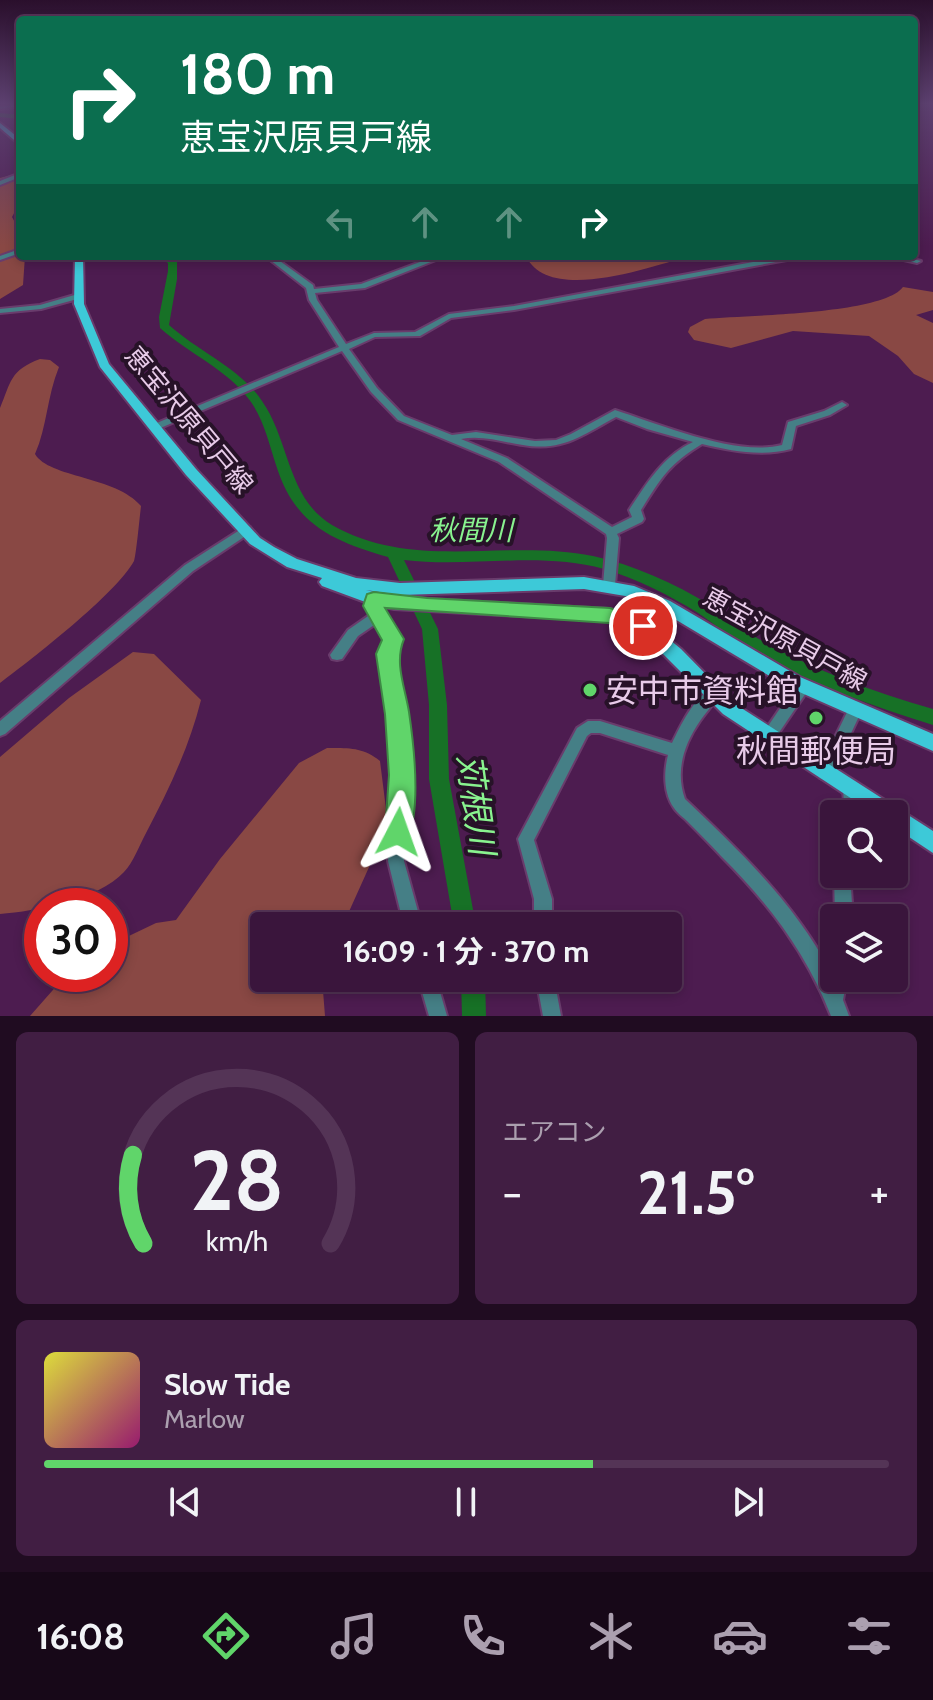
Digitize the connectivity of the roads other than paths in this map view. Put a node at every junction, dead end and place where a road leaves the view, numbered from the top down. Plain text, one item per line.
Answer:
1 (79, 260) edge
2 (274, 260) edge
3 (431, 260) edge
4 (776, 260) edge
5 (912, 260) edge
6 (917, 261) dead end
7 (312, 291) junction
8 (78, 296) junction
9 (0, 311) edge
10 (345, 349) junction
11 (842, 405) dead end
12 (155, 427) junction
13 (452, 439) junction
14 (698, 443) junction
15 (246, 530) junction
16 (611, 538) junction
17 (323, 573) junction
18 (610, 581) junction
19 (419, 600) junction
20 (376, 607) junction
21 (337, 655) dead end
22 (803, 686) junction
23 (712, 695) junction
24 (855, 710) junction
25 (0, 730) edge
26 (771, 733) junction
27 (933, 743) edge
28 (676, 751) junction
29 (825, 773) junction
30 (851, 790) junction
31 (852, 800) edge
32 (868, 800) edge
33 (908, 826) edge
34 (933, 843) edge
35 (409, 912) edge
36 (543, 912) edge
37 (431, 992) edge
38 (548, 992) edge
39 (837, 1008) edge
40 (438, 1016) edge
41 (552, 1016) edge

1 - 8 main road, 恵宝沢原貝戸線
2 - 7 street
3 - 7 street
4 - 10 street
5 - 6 street
7 - 10 street
8 - 9 street
8 - 12 main road, 恵宝沢原貝戸線
10 - 12 street
10 - 13 street
11 - 14 street
12 - 15 main road, 恵宝沢原貝戸線
13 - 14 street
13 - 16 street
14 - 16 street
15 - 17 main road, 恵宝沢原貝戸線
15 - 25 street
16 - 18 street
17 - 19 main road, 恵宝沢原貝戸線
17 - 20 main road, 恵宝沢原貝戸線
18 - 19 main road, 恵宝沢原貝戸線
18 - 22 main road, 恵宝沢原貝戸線
19 - 20 main road, 恵宝沢原貝戸線
19 - 23 main road, 恵宝沢原貝戸線
20 - 21 street
20 - 35 street
22 - 24 main road, 恵宝沢原貝戸線
22 - 26 street
23 - 26 main road, 恵宝沢原貝戸線
23 - 28 street
24 - 27 main road, 恵宝沢原貝戸線
24 - 29 street
26 - 29 main road, 恵宝沢原貝戸線
28 - 36 street
28 - 39 street
29 - 30 main road, 恵宝沢原貝戸線
30 - 31 street
30 - 32 main road, 恵宝沢原貝戸線
33 - 34 main road, 恵宝沢原貝戸線
37 - 40 street
38 - 41 street

